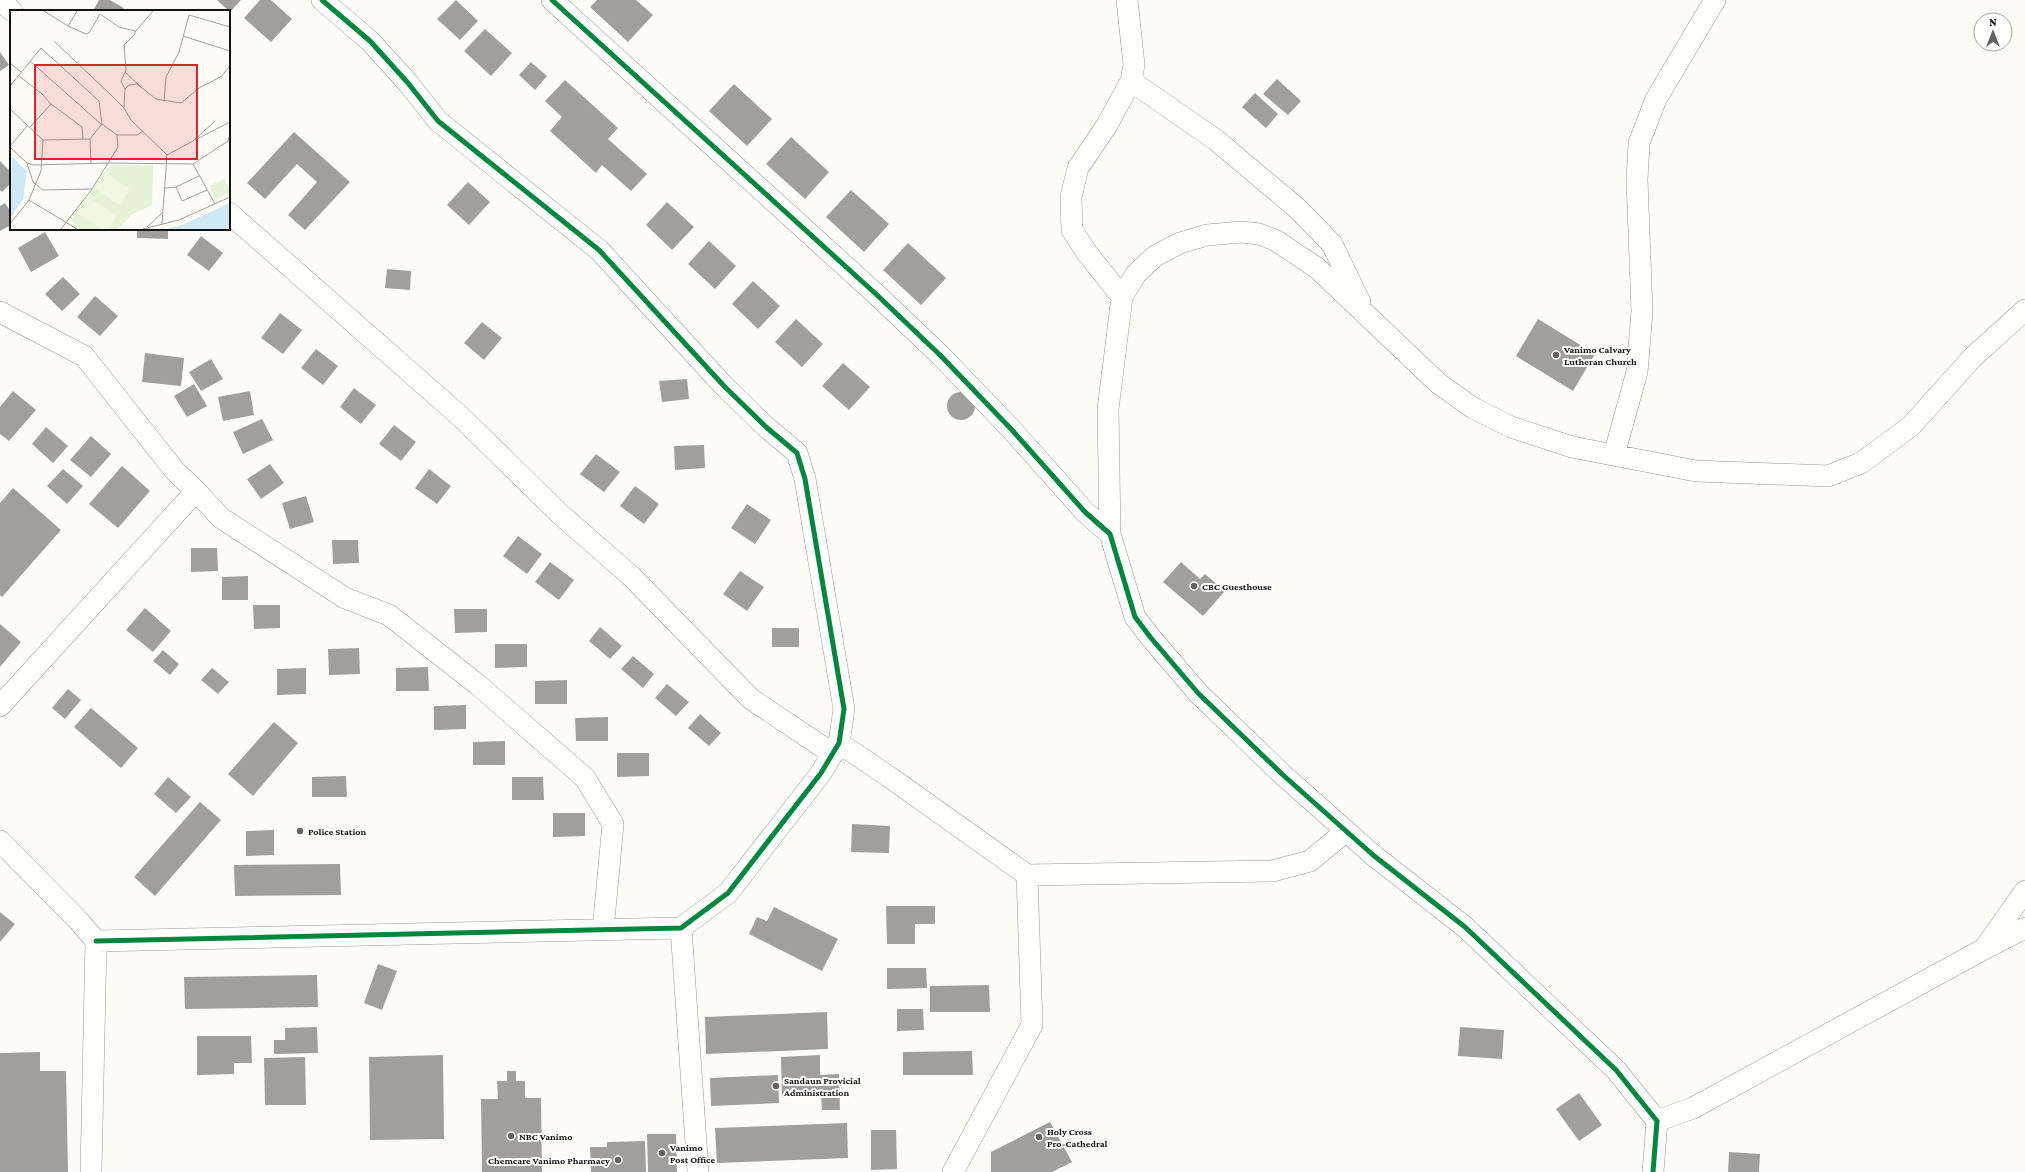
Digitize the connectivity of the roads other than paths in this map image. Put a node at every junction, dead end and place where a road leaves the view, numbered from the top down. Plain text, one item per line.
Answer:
1 (0, 0) edge
2 (322, 0) edge
3 (552, 0) edge
4 (1127, 0) edge
5 (1715, 0) edge
6 (11, 10) edge
7 (1131, 81) junction
8 (230, 214) edge
9 (1122, 297) junction
10 (2025, 310) edge
11 (0, 312) edge
12 (1365, 313) junction
13 (1614, 455) junction
14 (196, 491) junction
15 (1110, 534) junction
16 (0, 706) edge
17 (836, 748) junction
18 (1346, 831) junction
19 (0, 841) edge
20 (1027, 875) junction
21 (2025, 891) edge
22 (681, 928) junction
23 (2025, 928) edge
24 (603, 930) junction
25 (96, 941) junction
26 (1984, 949) junction
27 (1657, 1121) junction
28 (91, 1172) edge
29 (698, 1172) edge
30 (953, 1172) edge
31 (1653, 1172) edge

1 - 6 street
2 - 17 street
3 - 15 street
4 - 7 street
5 - 13 street
7 - 9 street
7 - 12 street
8 - 17 street
9 - 12 street
9 - 15 street
10 - 13 street
11 - 14 street
12 - 13 street
14 - 16 street
14 - 24 street
15 - 18 street
17 - 20 street
17 - 22 street
18 - 20 street
18 - 27 street
19 - 25 street
20 - 30 street
21 - 26 street
22 - 24 street
22 - 29 street
23 - 26 street
24 - 25 street
25 - 28 street
26 - 27 street
27 - 31 street

